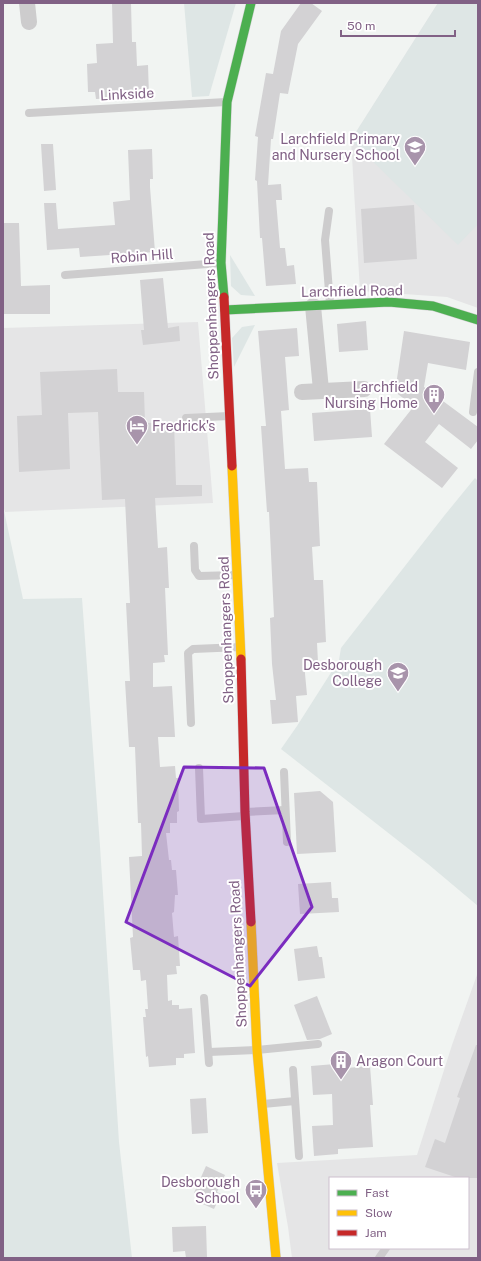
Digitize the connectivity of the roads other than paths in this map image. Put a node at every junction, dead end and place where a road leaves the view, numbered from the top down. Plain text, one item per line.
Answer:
1 (27, 3) edge
2 (251, 3) edge
3 (29, 22) dead end
4 (227, 102) junction
5 (29, 113) dead end
6 (329, 211) dead end
7 (221, 263) junction
8 (65, 275) dead end
9 (330, 305) junction
10 (313, 306) junction
11 (225, 310) junction
12 (478, 320) edge
13 (478, 372) edge
14 (364, 388) dead end
15 (321, 390) junction
16 (302, 392) dead end
17 (473, 412) dead end
18 (230, 416) junction
19 (186, 418) dead end
20 (194, 546) dead end
21 (238, 574) junction
22 (242, 647) junction
23 (191, 723) dead end
24 (199, 768) dead end
25 (284, 772) dead end
26 (285, 810) junction
27 (245, 814) junction
28 (287, 842) dead end
29 (204, 998) dead end
30 (318, 1044) dead end
31 (257, 1050) junction
32 (209, 1052) junction
33 (209, 1063) dead end
34 (293, 1070) dead end
35 (295, 1101) junction
36 (262, 1104) junction
37 (299, 1156) dead end
38 (385, 1249) edge
39 (276, 1258) edge
40 (372, 1258) edge
41 (379, 1258) edge

1 - 3 street
2 - 4 street, Shoppenhangers Road
4 - 5 lane, Linkside
4 - 7 street, Shoppenhangers Road
6 - 9 lane
7 - 8 lane, Robin Hill
7 - 11 street, Shoppenhangers Road
9 - 10 street, Larchfield Road
9 - 12 street, Larchfield Road
10 - 11 street, Larchfield Road
10 - 15 street
11 - 18 street, Shoppenhangers Road
13 - 17 lane
14 - 15 street
15 - 16 street
18 - 19 lane
18 - 21 street, Shoppenhangers Road
20 - 21 lane
21 - 22 street, Shoppenhangers Road
22 - 23 lane
22 - 27 street, Shoppenhangers Road
24 - 27 lane
25 - 26 lane
26 - 27 lane
26 - 28 lane
27 - 31 street, Shoppenhangers Road
29 - 32 lane
30 - 31 lane
31 - 32 lane
31 - 36 street, Shoppenhangers Road
32 - 33 lane
34 - 35 lane
35 - 36 lane
35 - 37 lane
36 - 39 street, Shoppenhangers Road
38 - 41 lane
40 - 41 lane

